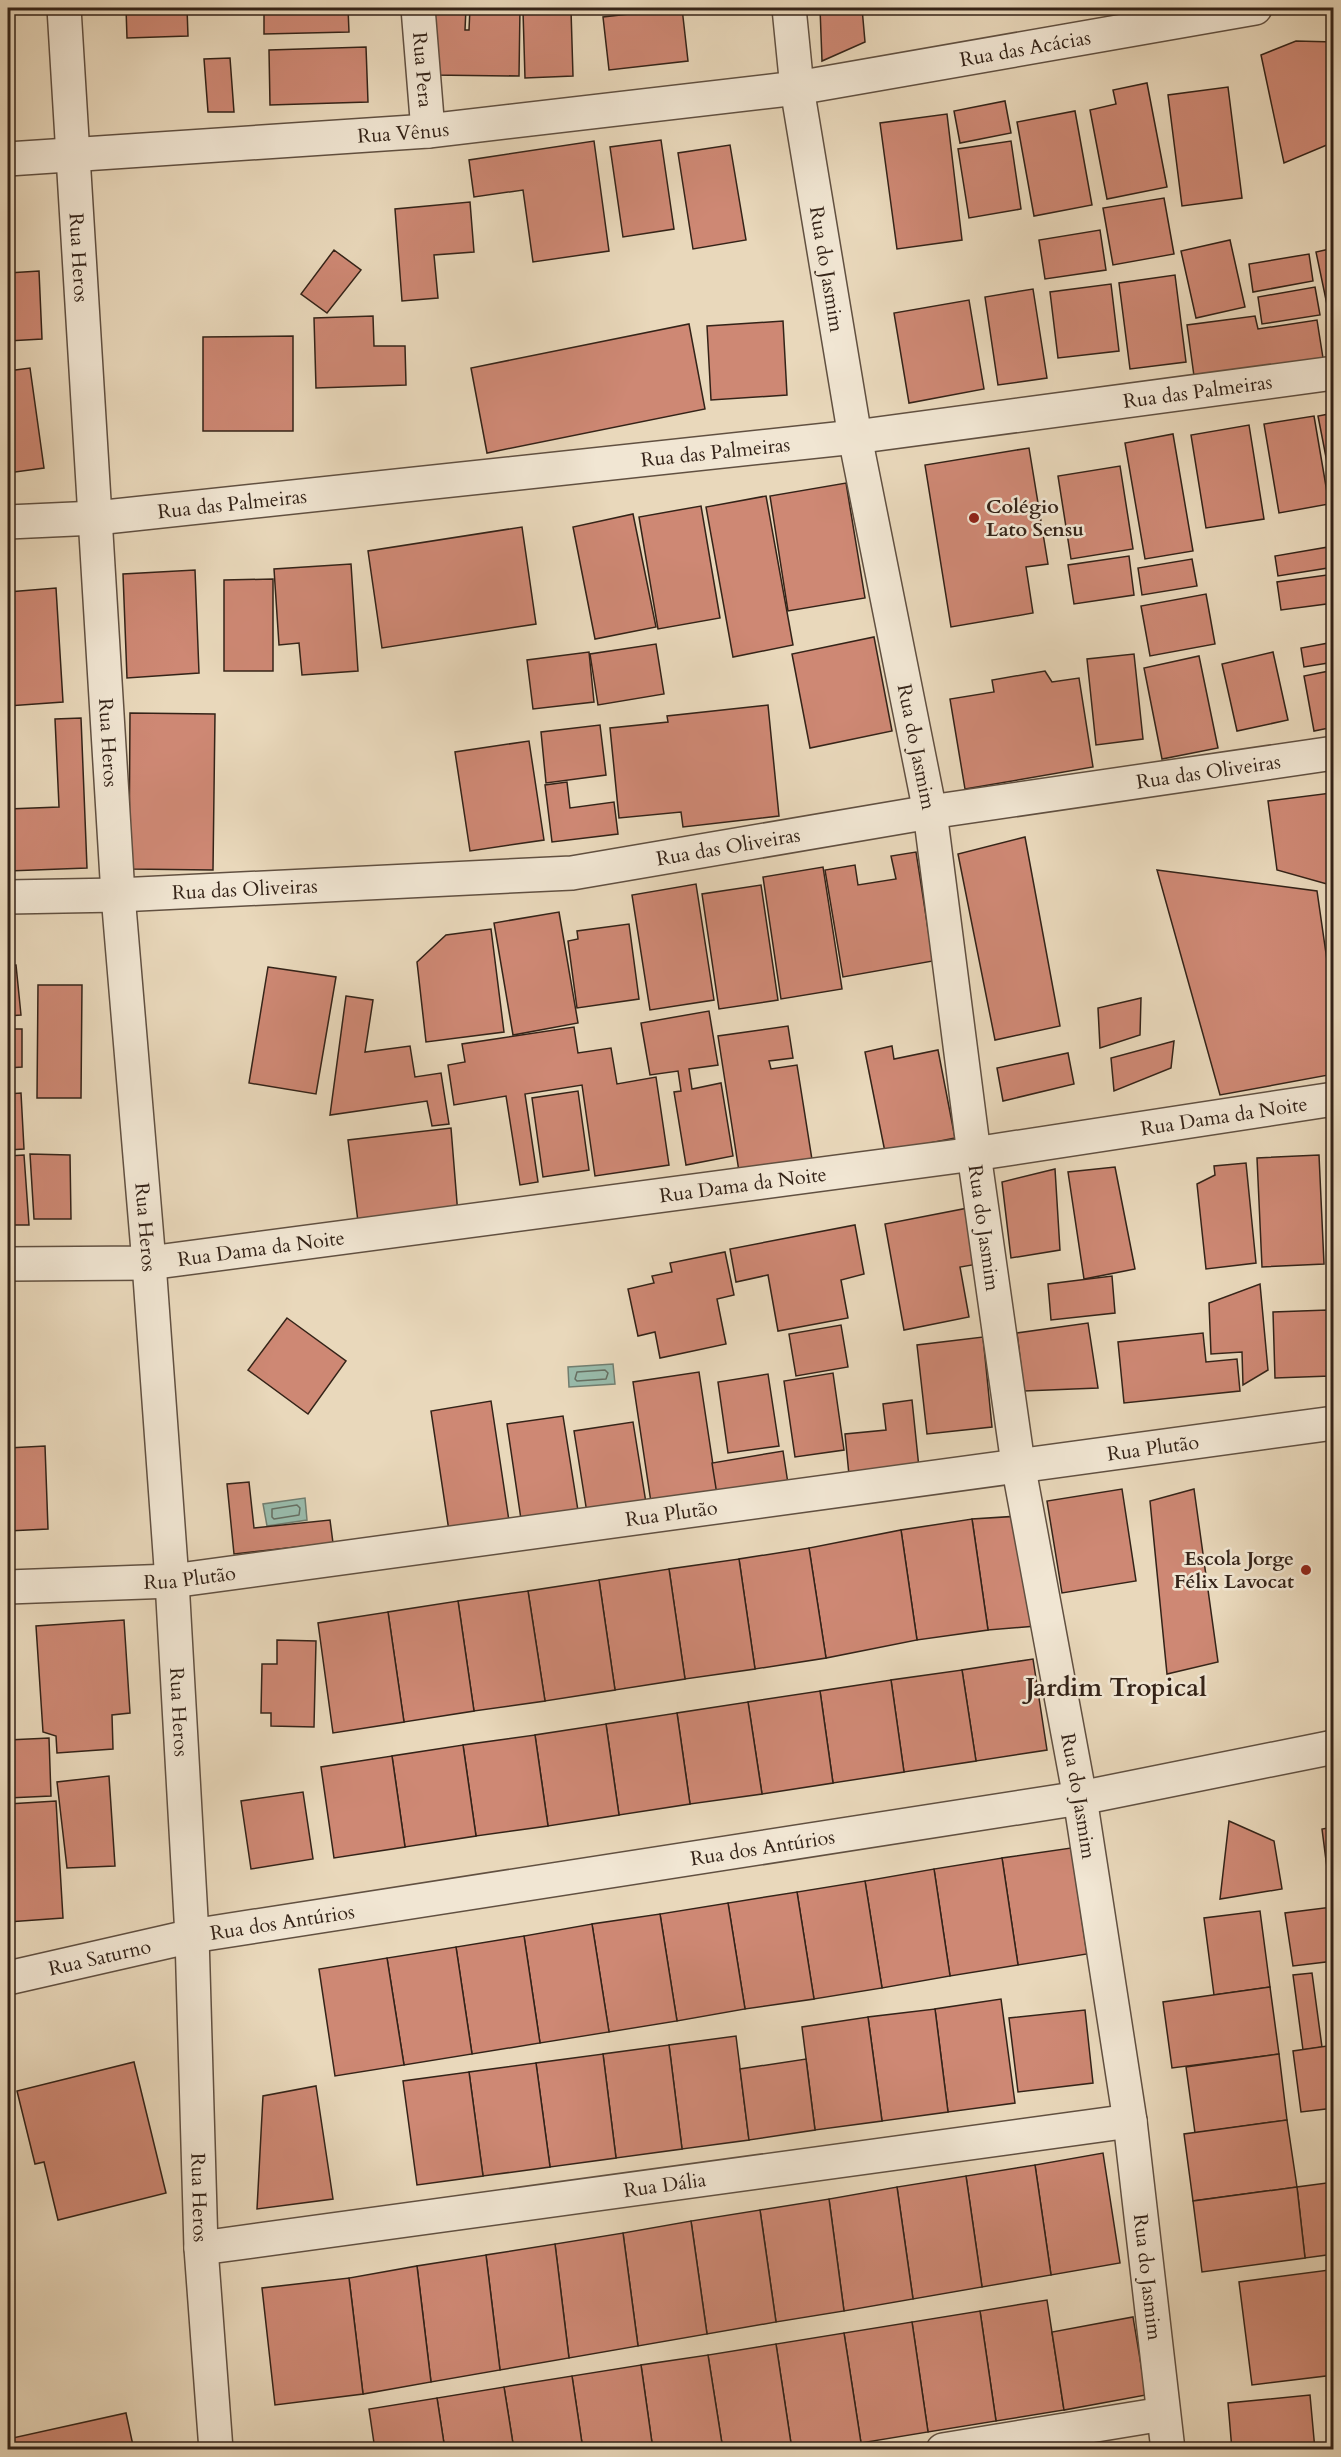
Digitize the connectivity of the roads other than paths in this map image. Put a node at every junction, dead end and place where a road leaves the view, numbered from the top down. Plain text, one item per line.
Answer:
1 (64, 8) edge
2 (418, 8) edge
3 (789, 8) edge
4 (1255, 8) edge
5 (797, 88) junction
6 (428, 131) junction
7 (74, 155) junction
8 (8, 159) edge
9 (1334, 373) edge
10 (855, 437) junction
11 (96, 518) junction
12 (8, 522) edge
13 (1334, 753) edge
14 (930, 812) junction
15 (118, 895) junction
16 (8, 897) edge
17 (1334, 1099) edge
18 (974, 1155) junction
19 (149, 1263) junction
20 (8, 1264) edge
21 (1334, 1423) edge
22 (1018, 1464) junction
23 (172, 1581) junction
24 (8, 1587) edge
25 (1334, 1748) edge
26 (1080, 1798) junction
27 (192, 1936) junction
28 (8, 1978) edge
29 (1130, 2121) junction
30 (201, 2248) junction
31 (1163, 2414) junction
32 (216, 2450) edge
33 (943, 2450) edge
34 (1168, 2450) edge

1 - 7 street, Rua Heros
2 - 6 street, Rua Pera
3 - 5 street, Rua do Jasmim
4 - 5 street, Rua das Acácias
5 - 6 street, Rua Vênus
5 - 10 street, Rua do Jasmim
6 - 7 street, Rua Vênus
7 - 8 street, Rua Vênus
7 - 11 street, Rua Heros
9 - 10 street, Rua das Palmeiras
10 - 11 street, Rua das Palmeiras
10 - 14 street, Rua do Jasmim
11 - 12 street, Rua das Palmeiras
11 - 15 street, Rua Heros
13 - 14 street, Rua das Oliveiras
14 - 15 street, Rua das Oliveiras
14 - 18 street, Rua do Jasmim
15 - 16 street, Rua das Oliveiras
15 - 19 street, Rua Heros
17 - 18 street, Rua Dama da Noite
18 - 19 street, Rua Dama da Noite
18 - 22 street, Rua do Jasmim
19 - 20 street, Rua Dama da Noite
19 - 23 street, Rua Heros
21 - 22 street, Rua Plutão
22 - 23 street, Rua Plutão
22 - 26 street, Rua do Jasmim
23 - 24 street, Rua Plutão
23 - 27 street, Rua Heros
25 - 26 street, Rua dos Antúrios
26 - 27 street, Rua dos Antúrios
26 - 29 street, Rua do Jasmim
27 - 28 street, Rua Saturno
27 - 30 street, Rua Heros
29 - 30 street, Rua Dália
29 - 31 street, Rua do Jasmim
30 - 32 street, Rua Heros
31 - 33 street
31 - 34 street, Rua do Jasmim

